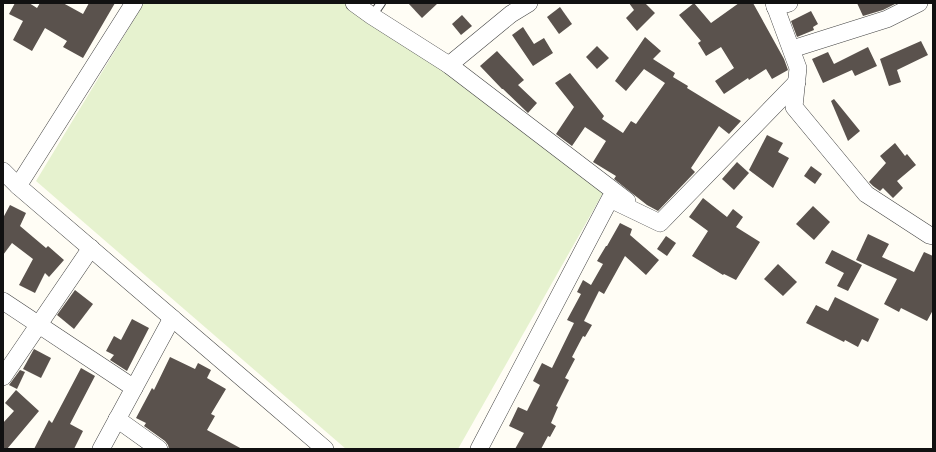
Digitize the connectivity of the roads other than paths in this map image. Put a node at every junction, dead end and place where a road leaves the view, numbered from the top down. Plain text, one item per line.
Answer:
1 (134, 3) edge
2 (354, 3) edge
3 (529, 3) edge
4 (919, 3) edge
5 (779, 4) edge
6 (376, 9) edge
7 (792, 49) junction
8 (449, 65) junction
9 (797, 82) junction
10 (3, 171) edge
11 (18, 186) junction
12 (651, 219) junction
13 (933, 236) edge
14 (91, 248) junction
15 (3, 301) edge
16 (172, 318) junction
17 (39, 324) junction
18 (3, 377) edge
19 (134, 388) junction
20 (117, 419) junction
21 (101, 449) edge
22 (158, 449) edge
23 (325, 449) edge
24 (479, 449) edge

1 - 11 street
2 - 6 street
3 - 8 street
4 - 7 street
5 - 7 street
6 - 8 street
7 - 9 street
8 - 12 street
9 - 12 street
9 - 13 street
10 - 11 street
11 - 14 street
12 - 24 street
14 - 16 street
14 - 17 street
15 - 17 street
16 - 19 street
16 - 23 street
17 - 18 street
17 - 19 street
19 - 20 street
20 - 21 street
20 - 22 street

